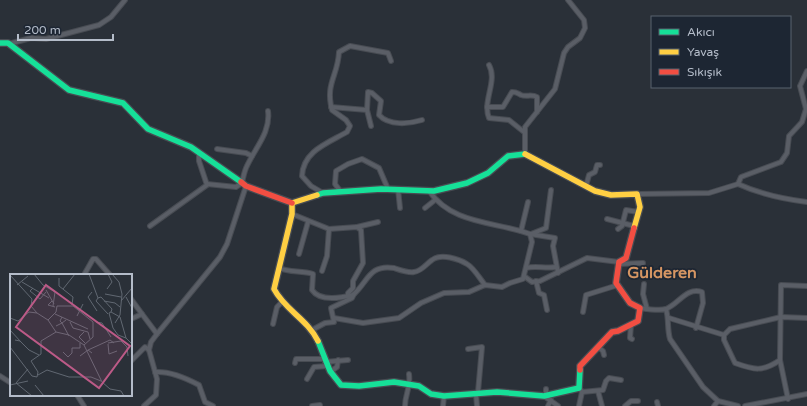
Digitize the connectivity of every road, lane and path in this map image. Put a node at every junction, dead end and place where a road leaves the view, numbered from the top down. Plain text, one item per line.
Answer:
1 (125, 0) edge
2 (568, 0) edge
3 (0, 43) edge
4 (14, 49) junction
5 (391, 61) dead end
6 (489, 64) dead end
7 (807, 71) edge
8 (331, 106) junction
9 (487, 106) junction
10 (367, 110) junction
11 (806, 110) edge
12 (268, 111) dead end
13 (537, 113) junction
14 (422, 120) dead end
15 (371, 126) dead end
16 (524, 132) junction
17 (216, 149) dead end
18 (198, 153) junction
19 (525, 154) junction
20 (252, 156) junction
21 (600, 165) dead end
22 (207, 184) junction
23 (738, 184) junction
24 (244, 185) junction
25 (586, 186) junction
26 (388, 189) junction
27 (398, 189) junction
28 (551, 190) dead end
29 (429, 191) junction
30 (341, 192) junction
31 (323, 193) junction
32 (637, 194) junction
33 (435, 200) junction
34 (528, 202) dead end
35 (807, 202) edge
36 (292, 203) junction
37 (400, 208) dead end
38 (425, 208) dead end
39 (638, 212) junction
40 (292, 214) junction
41 (606, 218) dead end
42 (308, 222) junction
43 (378, 222) dead end
44 (622, 223) junction
45 (150, 226) dead end
46 (634, 226) junction
47 (357, 227) junction
48 (546, 228) junction
49 (329, 229) junction
50 (618, 229) dead end
51 (521, 231) junction
52 (530, 234) junction
53 (545, 237) junction
54 (299, 254) dead end
55 (619, 263) junction
56 (643, 263) dead end
57 (556, 267) junction
58 (279, 268) junction
59 (526, 268) junction
60 (322, 271) dead end
61 (558, 273) junction
62 (85, 274) edge
63 (109, 274) edge
64 (524, 276) junction
65 (536, 281) junction
66 (644, 284) dead end
67 (485, 285) junction
68 (618, 285) junction
69 (807, 286) edge
70 (354, 294) junction
71 (348, 296) junction
72 (132, 300) edge
73 (281, 303) junction
74 (640, 308) junction
75 (647, 309) junction
76 (666, 309) junction
77 (547, 310) dead end
78 (583, 312) dead end
79 (142, 314) junction
80 (782, 317) junction
81 (334, 318) junction
82 (669, 318) junction
83 (807, 318) edge
84 (132, 319) edge
85 (273, 324) dead end
86 (631, 325) junction
87 (696, 328) junction
88 (312, 330) junction
89 (157, 334) junction
90 (724, 335) junction
91 (632, 339) dead end
92 (598, 347) junction
93 (468, 349) dead end
94 (148, 350) junction
95 (604, 355) dead end
96 (132, 360) edge
97 (338, 360) junction
98 (348, 360) dead end
99 (780, 360) junction
100 (325, 362) junction
101 (295, 363) dead end
102 (155, 372) junction
103 (330, 372) junction
104 (409, 374) dead end
105 (0, 376) edge
106 (307, 379) dead end
107 (621, 380) dead end
108 (10, 382) edge
109 (410, 384) junction
110 (581, 390) junction
111 (598, 391) junction
112 (546, 393) junction
113 (476, 394) junction
114 (807, 394) edge
115 (78, 396) edge
116 (444, 396) junction
117 (788, 399) junction
118 (551, 400) junction
119 (638, 401) dead end
120 (718, 401) junction
121 (770, 404) edge
122 (320, 405) dead end
123 (84, 406) edge
124 (144, 406) edge
125 (212, 406) edge
126 (312, 406) edge
127 (405, 406) edge
128 (443, 406) edge
129 (477, 406) edge
130 (548, 406) edge
131 (558, 406) edge
132 (578, 406) edge
133 (602, 406) edge
134 (625, 406) edge
135 (714, 406) edge
136 (738, 406) edge
137 (745, 406) edge

1 - 4 street
2 - 13 street
3 - 4 street
4 - 18 street
5 - 8 street
6 - 9 street
7 - 11 street
8 - 10 street
8 - 31 street
9 - 13 street
9 - 16 street
10 - 14 street
10 - 15 street
11 - 23 street
12 - 20 street
13 - 16 street
16 - 19 street
17 - 20 street
18 - 22 street
18 - 24 street
19 - 25 street
19 - 29 street
20 - 24 street
21 - 25 street
22 - 24 street
22 - 45 street
23 - 32 street
23 - 35 street
24 - 36 street
24 - 89 street
25 - 32 street
26 - 27 street
26 - 30 street
26 - 30 street
27 - 29 street
27 - 37 street
28 - 48 street
29 - 33 street
30 - 31 street
31 - 36 street
32 - 39 street
33 - 38 street
33 - 51 street
34 - 51 street
36 - 40 street
39 - 44 street
39 - 46 street
40 - 42 street
40 - 58 street
41 - 44 street
42 - 49 street
42 - 54 street
43 - 47 street
44 - 46 street
44 - 50 street
46 - 55 street
47 - 49 street
47 - 71 street
48 - 52 street
48 - 53 street
49 - 60 street
51 - 52 street
52 - 53 street
52 - 59 street
53 - 57 street
55 - 56 street
55 - 61 street
55 - 68 street
57 - 59 street
57 - 61 street
58 - 71 street
58 - 73 street
59 - 64 street
61 - 65 street
62 - 63 street
64 - 65 street
64 - 67 street
65 - 77 street
66 - 75 street
67 - 70 street
67 - 81 street
68 - 74 street
68 - 78 street
69 - 80 street
70 - 71 street
70 - 81 street
72 - 79 street
73 - 85 street
73 - 88 street
74 - 75 street
74 - 86 street
75 - 76 street
76 - 82 street
76 - 87 street
79 - 84 street
79 - 89 street
80 - 83 street
80 - 90 street
80 - 99 street
81 - 88 street
82 - 87 street
82 - 120 street
86 - 91 street
86 - 92 street
87 - 90 street
88 - 100 street
89 - 94 street
90 - 99 street
92 - 95 street
92 - 110 street
93 - 113 street
94 - 96 street
94 - 102 street
97 - 98 street
97 - 100 street
97 - 103 street
99 - 117 street
100 - 101 street
100 - 103 street
100 - 106 street
102 - 124 street
102 - 125 street
103 - 109 street
104 - 109 street
105 - 108 street
107 - 111 street
109 - 116 street
109 - 127 street
110 - 111 street
110 - 112 street
110 - 132 street
111 - 133 street
112 - 113 street
112 - 118 street
113 - 116 street
113 - 129 street
114 - 117 street
115 - 123 street
116 - 128 street
117 - 121 street
118 - 130 street
118 - 131 street
119 - 134 street
120 - 135 street
120 - 136 street
121 - 137 street
122 - 126 street

